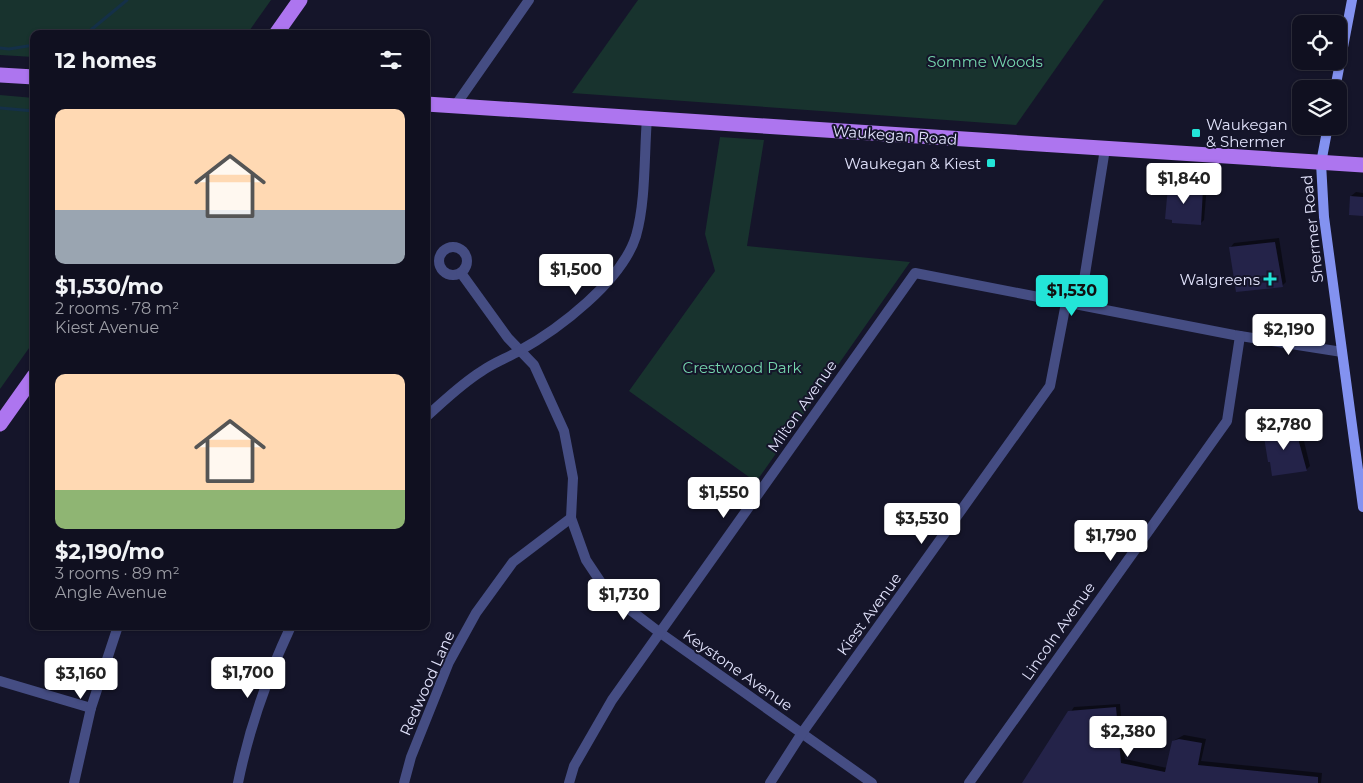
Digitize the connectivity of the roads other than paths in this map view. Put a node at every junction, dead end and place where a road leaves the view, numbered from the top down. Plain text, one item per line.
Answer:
1 (300, 0) edge
2 (529, 0) edge
3 (1352, 0) edge
4 (279, 30) edge
5 (0, 75) edge
6 (30, 77) edge
7 (1337, 80) edge
8 (430, 104) edge
9 (455, 106) junction
10 (647, 118) junction
11 (1326, 135) edge
12 (1105, 149) junction
13 (1321, 163) junction
14 (1363, 166) edge
15 (461, 273) dead end
16 (1066, 303) junction
17 (1080, 305) junction
18 (1240, 336) junction
19 (520, 350) junction
20 (1342, 352) junction
21 (30, 382) edge
22 (430, 414) edge
23 (0, 424) edge
24 (1363, 507) edge
25 (571, 518) junction
26 (117, 630) edge
27 (289, 630) edge
28 (659, 632) junction
29 (0, 681) edge
30 (91, 708) junction
31 (802, 733) junction
32 (74, 783) edge
33 (238, 783) edge
34 (404, 783) edge
35 (569, 783) edge
36 (770, 783) edge
37 (872, 783) edge
38 (969, 783) edge

1 - 4 main road
2 - 9 street
3 - 7 main road
5 - 6 main road
8 - 9 main road, Waukegan Road
9 - 10 main road, Waukegan Road
10 - 12 main road, Waukegan Road
10 - 19 street
11 - 13 main road, Shermer Road
12 - 13 main road, Waukegan Road
12 - 17 street
13 - 14 main road, Waukegan Road
13 - 20 main road, Shermer Road
15 - 19 street, Keystone Avenue
16 - 17 street
16 - 28 street, Milton Avenue
16 - 31 street, Kiest Avenue
17 - 18 street
18 - 20 street
18 - 38 street, Lincoln Avenue
19 - 22 street
19 - 25 street, Keystone Avenue
20 - 24 main road, Shermer Road
21 - 23 main road
25 - 28 street, Keystone Avenue
25 - 34 street, Redwood Lane
26 - 30 street
27 - 33 street
28 - 31 street, Keystone Avenue
28 - 35 street, Milton Avenue
29 - 30 street
30 - 32 street
31 - 36 street, Kiest Avenue
31 - 37 street, Keystone Avenue

